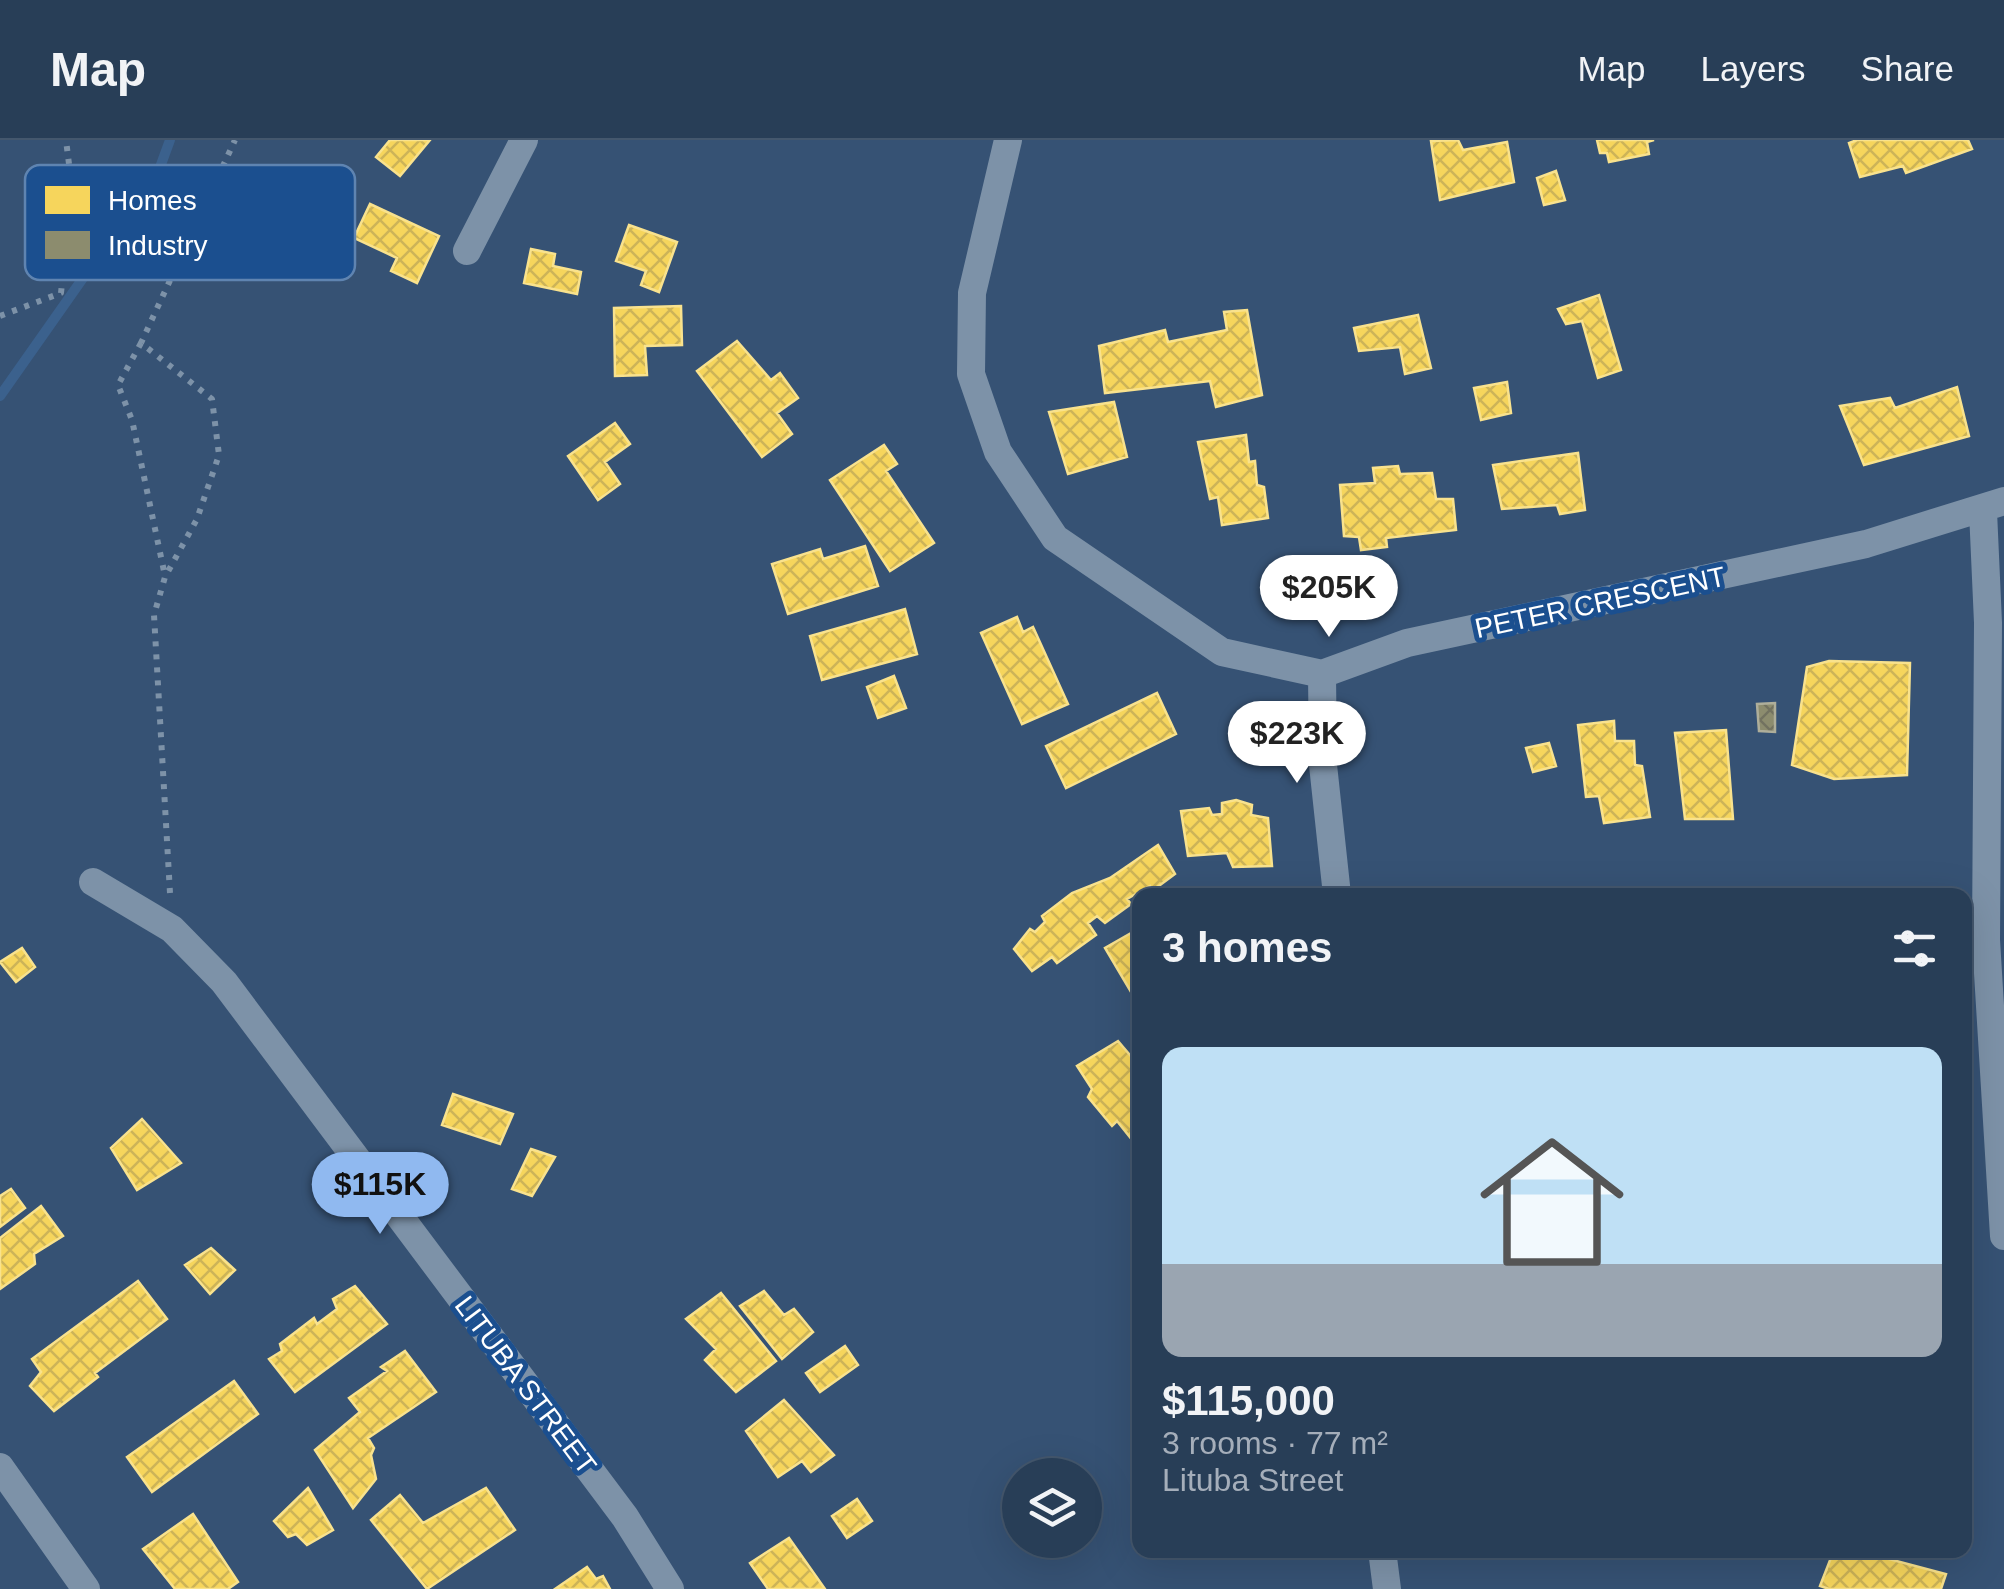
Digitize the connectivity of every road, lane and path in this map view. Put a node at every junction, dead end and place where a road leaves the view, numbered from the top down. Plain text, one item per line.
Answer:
1 (66, 140) edge
2 (236, 140) edge
3 (524, 140) edge
4 (1008, 140) edge
5 (69, 165) edge
6 (224, 165) edge
7 (467, 251) dead end
8 (63, 280) edge
9 (170, 280) edge
10 (0, 316) edge
11 (141, 343) junction
12 (1993, 506) edge
13 (165, 577) junction
14 (1322, 674) junction
15 (1994, 839) edge
16 (92, 882) dead end
17 (1337, 888) edge
18 (172, 930) junction
19 (2004, 1236) edge
20 (0, 1466) edge
21 (1383, 1558) edge
22 (86, 1589) edge
23 (670, 1589) edge
24 (1387, 1589) edge

1 - 5 path
2 - 6 path
3 - 7 street
4 - 14 street
8 - 10 path
9 - 11 path
11 - 13 path
11 - 13 path
12 - 14 street, PETER CRESCENT
12 - 15 street
13 - 18 path
14 - 17 street
15 - 19 street
16 - 18 street, LITUBA STREET
18 - 23 street, LITUBA STREET
20 - 22 street
21 - 24 street

